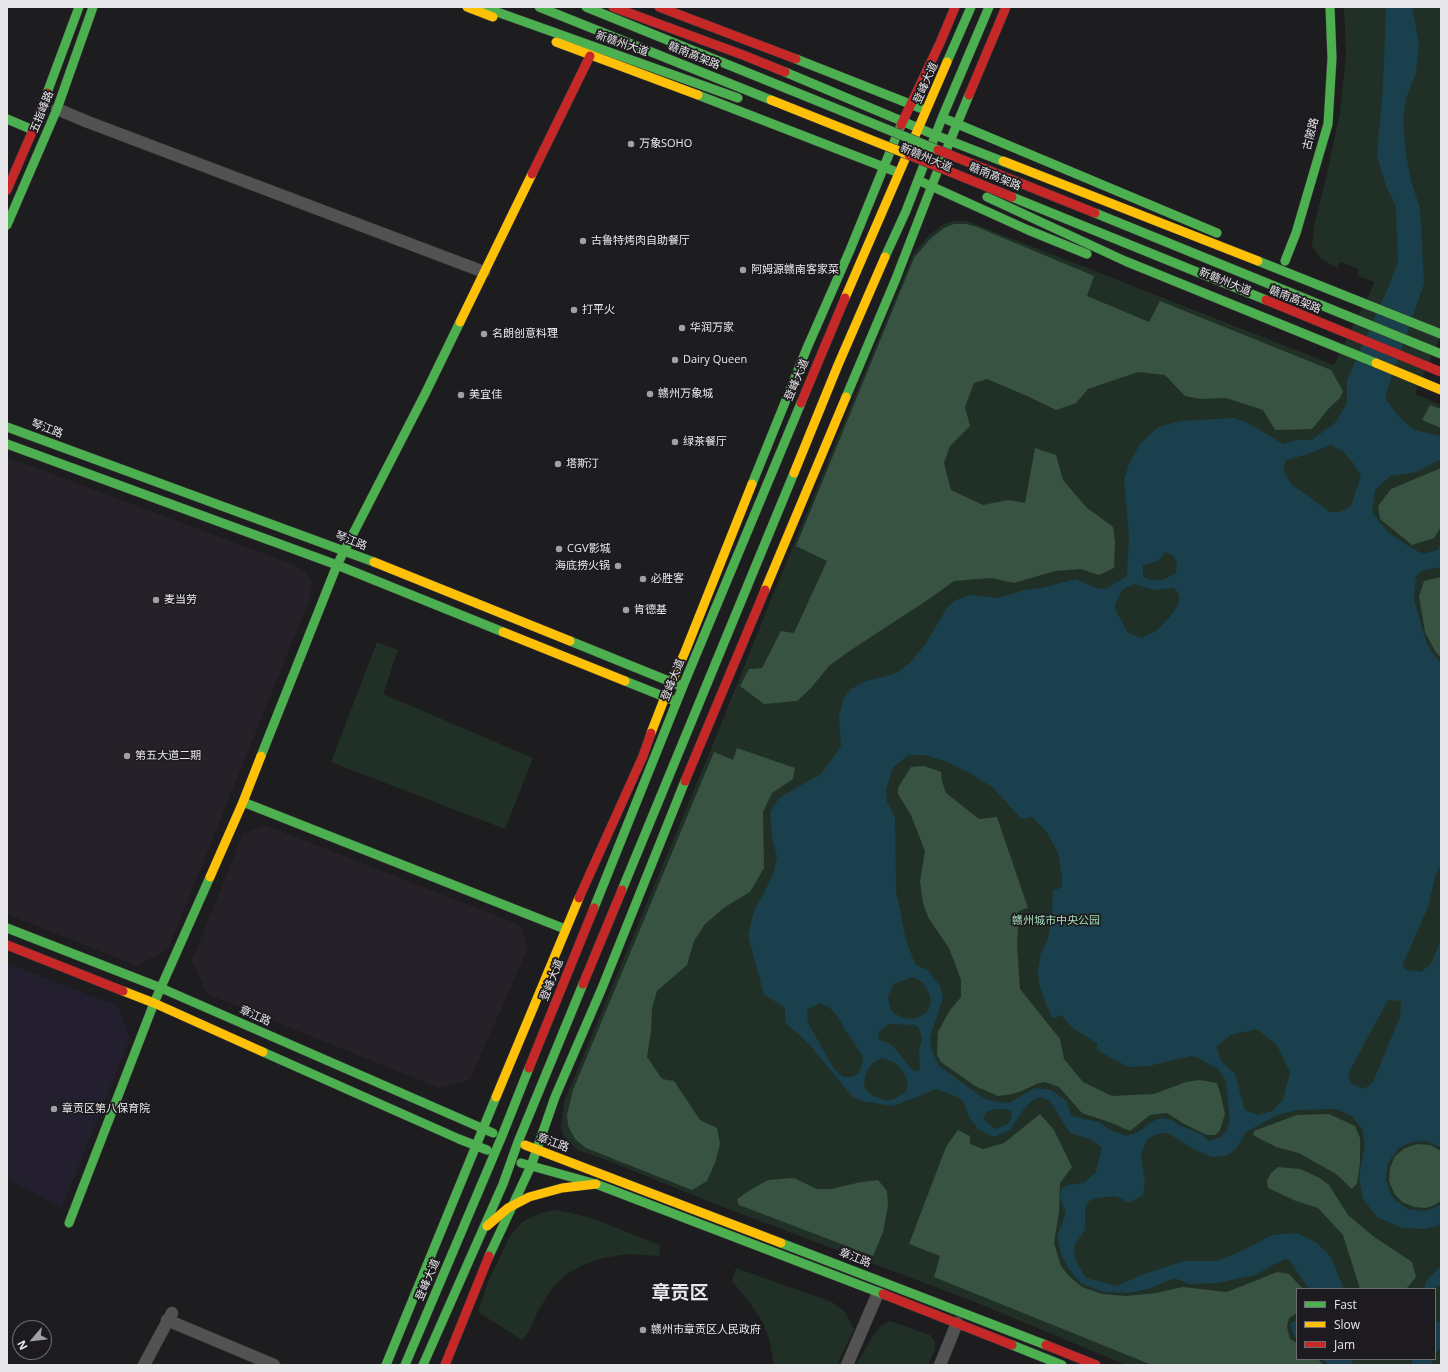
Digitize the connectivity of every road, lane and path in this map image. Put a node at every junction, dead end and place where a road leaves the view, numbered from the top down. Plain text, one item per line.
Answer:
1 (79, 7) edge
2 (94, 7) edge
3 (467, 7) edge
4 (484, 7) edge
5 (539, 7) edge
6 (586, 7) edge
7 (613, 7) edge
8 (659, 7) edge
9 (955, 7) edge
10 (971, 7) edge
11 (989, 7) edge
12 (1006, 7) edge
13 (1330, 7) edge
14 (693, 19) junction
15 (743, 55) junction
16 (590, 56) junction
17 (678, 87) junction
18 (734, 96) junction
19 (749, 102) dead end
20 (910, 104) junction
21 (57, 109) junction
22 (926, 111) junction
23 (778, 112) dead end
24 (942, 118) junction
25 (7, 119) edge
26 (903, 122) junction
27 (958, 124) junction
28 (919, 128) junction
29 (33, 130) junction
30 (936, 135) junction
31 (950, 140) junction
32 (888, 155) junction
33 (904, 161) junction
34 (1003, 162) junction
35 (883, 167) junction
36 (922, 169) junction
37 (936, 175) junction
38 (908, 176) junction
39 (932, 186) junction
40 (7, 190) edge
41 (980, 194) junction
42 (7, 225) edge
43 (1227, 237) dead end
44 (1093, 257) dead end
45 (1285, 261) dead end
46 (1107, 263) dead end
47 (484, 272) junction
48 (1172, 290) dead end
49 (1441, 334) edge
50 (1441, 344) edge
51 (1441, 354) edge
52 (1361, 367) dead end
53 (1441, 372) edge
54 (1439, 390) edge
55 (7, 427) edge
56 (7, 444) edge
57 (345, 551) junction
58 (337, 565) junction
59 (671, 682) junction
60 (683, 686) junction
61 (665, 697) junction
62 (677, 701) junction
63 (243, 802) junction
64 (7, 928) edge
65 (565, 929) junction
66 (7, 945) edge
67 (160, 988) junction
68 (154, 1002) junction
69 (484, 1129) junction
70 (502, 1136) junction
71 (518, 1142) junction
72 (477, 1146) junction
73 (536, 1149) junction
74 (494, 1153) junction
75 (511, 1160) junction
76 (530, 1166) junction
77 (596, 1184) junction
78 (512, 1205) junction
79 (69, 1223) dead end
80 (481, 1233) junction
81 (878, 1293) junction
82 (957, 1323) junction
83 (144, 1365) edge
84 (274, 1365) edge
85 (386, 1365) edge
86 (405, 1365) edge
87 (423, 1365) edge
88 (445, 1365) edge
89 (847, 1365) edge
90 (940, 1365) edge
91 (1062, 1365) edge
92 (1096, 1365) edge

1 - 29 main road, 五指峰路
2 - 21 main road, 五指峰路
3 - 16 main road
4 - 18 main road, 新赣州大道
5 - 53 main road, 赣南高架路, bridge
6 - 51 main road, 赣南高架路, bridge
7 - 15 main road
8 - 14 main road
9 - 20 main road
10 - 22 main road, 登峰大道
11 - 24 main road, 登峰大道
12 - 27 main road
13 - 45 main road, 古陂路
14 - 15 main road
14 - 20 main road
15 - 26 main road
16 - 17 main road
16 - 47 main road
17 - 18 main road
17 - 35 main road
18 - 19 main road, 新赣州大道
20 - 22 main road
20 - 26 main road
21 - 42 main road, 五指峰路
21 - 47 street
22 - 24 main road
22 - 28 main road, 登峰大道
23 - 32 main road, 新赣州大道
24 - 27 main road
24 - 30 main road, 登峰大道
25 - 29 main road
26 - 28 main road
26 - 32 main road
27 - 31 main road
27 - 43 main road
28 - 30 main road
28 - 33 main road, 登峰大道
29 - 40 main road, 五指峰路
30 - 31 main road
30 - 36 main road, 登峰大道
31 - 34 main road
31 - 37 main road
32 - 33 main road, 新赣州大道
32 - 35 main road
33 - 36 main road, 新赣州大道
33 - 38 main road, 登峰大道
34 - 49 main road
34 - 50 main road
35 - 38 main road
35 - 59 main road
36 - 37 main road, 新赣州大道
36 - 38 main road, 登峰大道
37 - 39 main road
37 - 41 main road, 新赣州大道
38 - 39 main road
38 - 60 main road, 登峰大道
38 - 71 main road, 登峰大道
39 - 44 main road
39 - 73 main road
41 - 54 main road
41 - 54 main road, 新赣州大道
46 - 48 main road
47 - 57 main road
52 - 54 main road
55 - 57 main road, 琴江路
56 - 58 main road
57 - 58 main road
57 - 59 main road, 琴江路
58 - 61 main road
58 - 63 main road
59 - 60 main road, 琴江路
59 - 61 main road
60 - 62 main road, 登峰大道
61 - 62 main road
61 - 65 main road
62 - 70 main road, 登峰大道
63 - 65 main road
63 - 67 main road
64 - 67 main road, 章江路
65 - 69 main road
66 - 68 main road
67 - 68 main road
67 - 69 main road, 章江路
68 - 72 main road
68 - 79 main road
69 - 70 main road, 章江路
69 - 72 main road
70 - 71 main road, 章江路
70 - 74 main road, 登峰大道
71 - 73 main road, 章江路
71 - 75 main road, 登峰大道
72 - 74 main road
72 - 85 main road
73 - 76 main road
73 - 92 main road, 章江路
74 - 75 main road
74 - 86 main road, 登峰大道
75 - 76 main road
75 - 80 main road, 登峰大道
76 - 77 main road
76 - 78 main road
77 - 78 main road
77 - 81 main road
78 - 80 main road
78 - 88 main road
80 - 87 main road, 登峰大道
81 - 82 main road
81 - 89 street
82 - 90 street
82 - 91 main road
83 - 84 street

